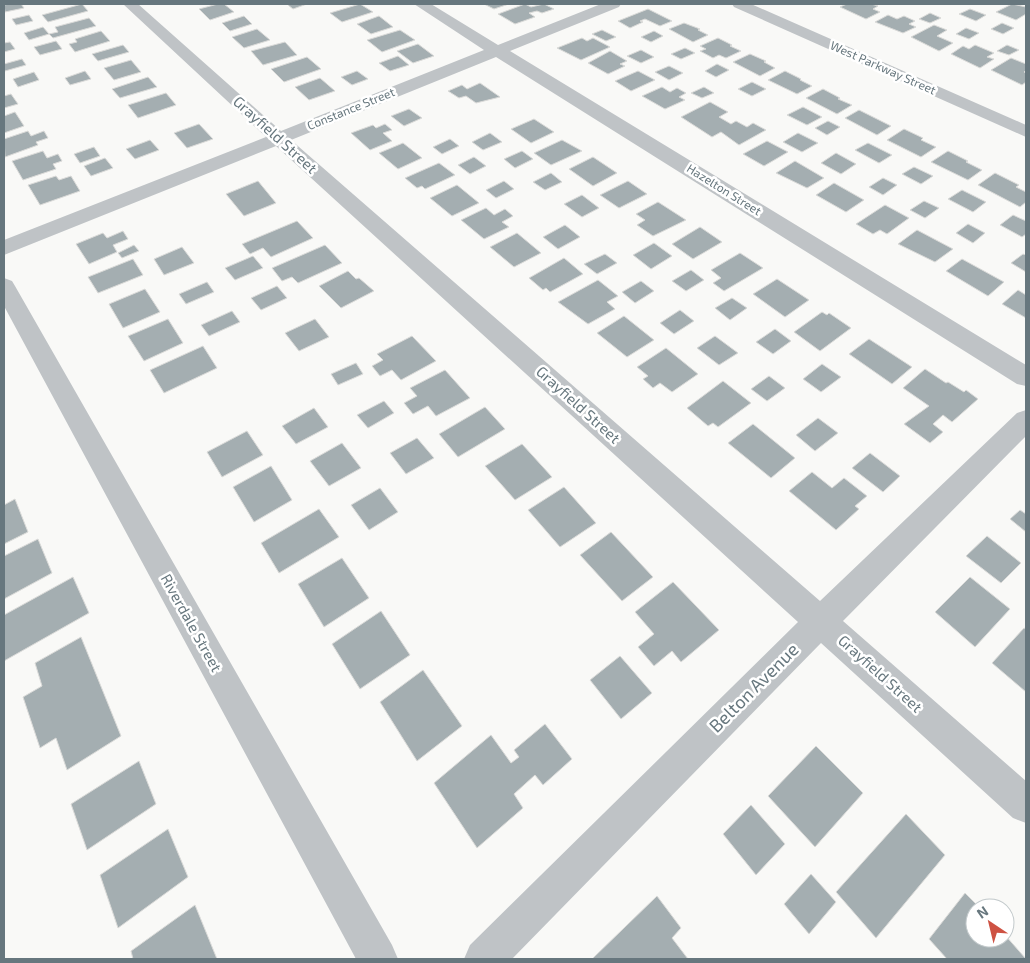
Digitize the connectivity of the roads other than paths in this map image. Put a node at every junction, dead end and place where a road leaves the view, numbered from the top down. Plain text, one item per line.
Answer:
1 (130, 4) edge
2 (421, 4) edge
3 (614, 4) edge
4 (739, 4) edge
5 (497, 50) junction
6 (1026, 132) edge
7 (278, 138) junction
8 (4, 248) edge
9 (4, 286) edge
10 (1026, 377) edge
11 (1026, 420) edge
12 (821, 621) junction
13 (1026, 805) edge
14 (378, 959) edge
15 (484, 959) edge

1 - 7 street, Grayfield Street
2 - 5 street, Hazelton Street
3 - 5 street, Constance Street
4 - 6 street, West Parkway Street
5 - 7 street, Constance Street
5 - 10 street, Hazelton Street
7 - 8 street, Constance Street
7 - 12 street, Grayfield Street
9 - 14 street, Riverdale Street
11 - 12 street, Belton Avenue
12 - 13 street, Grayfield Street
12 - 15 street, Belton Avenue

